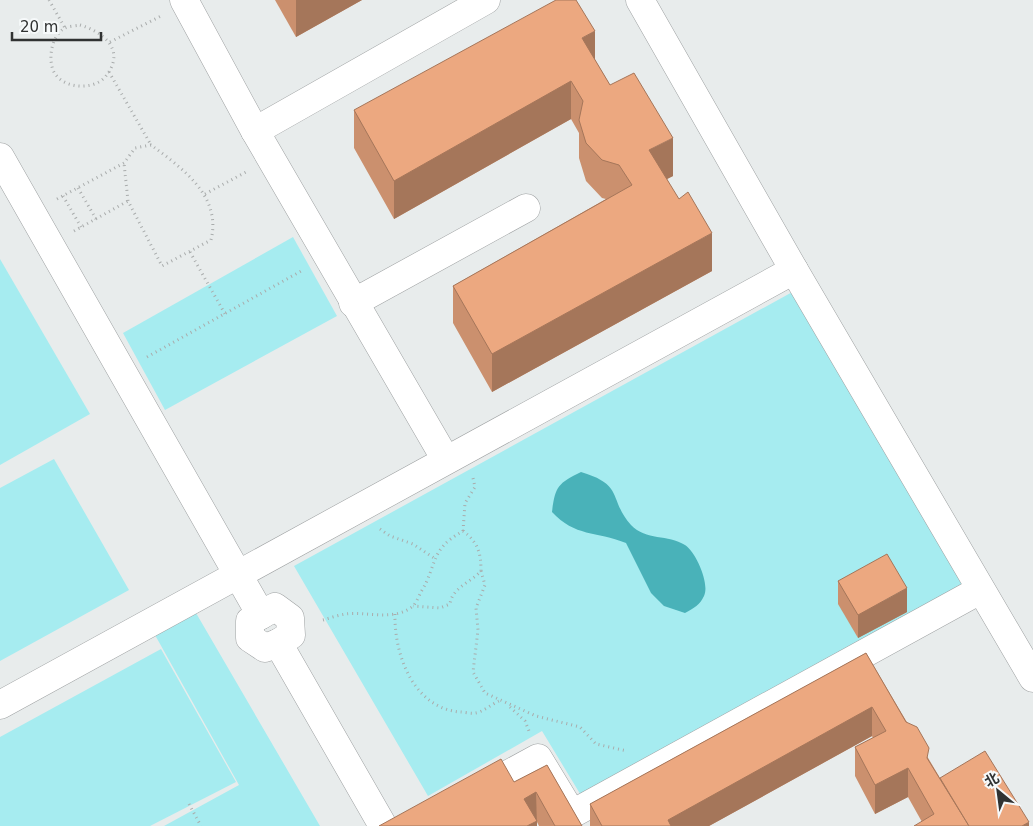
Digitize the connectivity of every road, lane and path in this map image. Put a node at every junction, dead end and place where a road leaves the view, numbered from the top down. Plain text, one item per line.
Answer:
1 (49, 0) edge
2 (486, 0) edge
3 (640, 0) edge
4 (185, 2) edge
5 (65, 28) junction
6 (110, 42) junction
7 (109, 72) junction
8 (255, 131) junction
9 (150, 145) junction
10 (0, 157) edge
11 (271, 159) junction
12 (124, 163) junction
13 (78, 188) junction
14 (205, 194) junction
15 (63, 196) junction
16 (128, 201) junction
17 (526, 208) dead end
18 (32, 213) junction
19 (96, 219) junction
20 (81, 227) junction
21 (50, 244) junction
22 (190, 252) junction
23 (327, 257) junction
24 (794, 270) junction
25 (353, 303) junction
26 (225, 314) junction
27 (122, 370) junction
28 (454, 456) junction
29 (358, 508) junction
30 (463, 531) junction
31 (434, 558) junction
32 (481, 571) junction
33 (238, 574) junction
34 (980, 590) junction
35 (413, 606) junction
36 (395, 614) junction
37 (323, 620) dead end
38 (1033, 678) edge
39 (499, 701) junction
40 (0, 705) edge
41 (507, 705) junction
42 (629, 752) dead end
43 (538, 758) junction
44 (189, 804) dead end
45 (202, 826) edge
46 (382, 826) edge
47 (413, 826) edge

1 - 5 path
2 - 8 street
3 - 24 street
4 - 6 path
4 - 8 street
5 - 6 path
5 - 7 path
6 - 7 path
7 - 9 path
8 - 11 street
9 - 12 path
9 - 14 path
10 - 18 street
11 - 14 path
11 - 23 street
12 - 13 path
12 - 16 path
13 - 15 path
13 - 19 path
14 - 22 path
15 - 18 path
15 - 20 path
16 - 19 path
16 - 22 path
17 - 25 street
18 - 21 street
19 - 20 path
20 - 21 path
21 - 27 street
22 - 26 path
23 - 25 street
23 - 26 path
24 - 28 street
24 - 34 street
25 - 28 street
26 - 27 path
27 - 33 street
28 - 29 street
28 - 30 path
29 - 31 path
29 - 33 street
30 - 31 path
30 - 32 path
31 - 35 path
32 - 35 path
32 - 39 path
33 - 40 street
33 - 46 street
34 - 38 street
34 - 43 street
35 - 36 path
36 - 37 path
36 - 39 path
39 - 41 path
41 - 42 path
41 - 43 path
43 - 47 street
44 - 45 path

